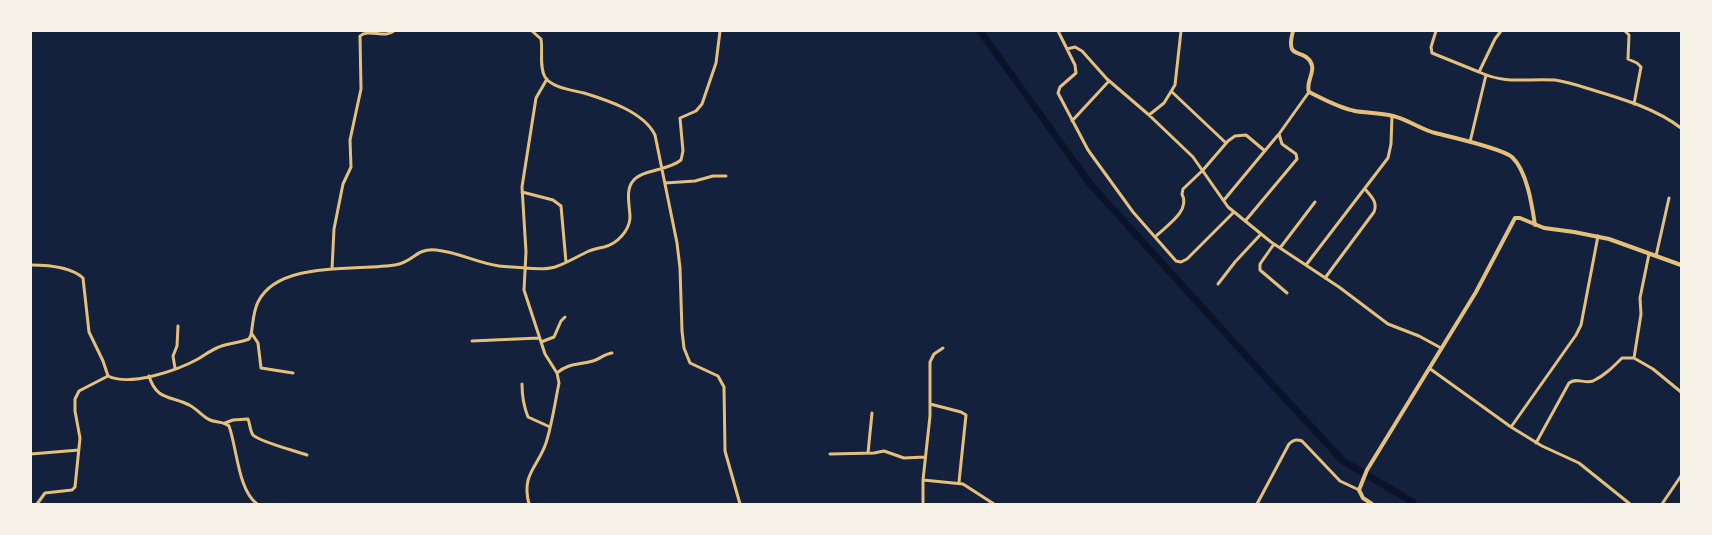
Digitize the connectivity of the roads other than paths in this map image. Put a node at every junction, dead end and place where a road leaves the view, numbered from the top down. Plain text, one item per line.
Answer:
1 (394, 31) edge
2 (532, 31) edge
3 (720, 31) edge
4 (1058, 31) edge
5 (1181, 31) edge
6 (1293, 31) edge
7 (1436, 31) edge
8 (1501, 31) edge
9 (1625, 31) edge
10 (1067, 49) junction
11 (1479, 72) junction
12 (1486, 75) junction
13 (546, 79) junction
14 (1109, 81) junction
15 (1172, 92) junction
16 (1309, 92) junction
17 (1634, 104) junction
18 (1149, 115) junction
19 (1392, 116) junction
20 (1072, 121) junction
21 (1681, 128) edge
22 (1278, 134) junction
23 (1470, 142) junction
24 (1226, 143) junction
25 (1264, 151) junction
26 (662, 169) junction
27 (1203, 170) junction
28 (726, 176) dead end
29 (665, 182) junction
30 (1364, 189) junction
31 (522, 192) junction
32 (1669, 198) dead end
33 (1224, 200) junction
34 (1316, 202) dead end
35 (1234, 212) junction
36 (1246, 220) junction
37 (1535, 225) junction
38 (1261, 234) junction
39 (1598, 236) junction
40 (1155, 237) junction
41 (1274, 244) junction
42 (1280, 248) junction
43 (1649, 254) junction
44 (1656, 257) junction
45 (566, 262) junction
46 (31, 265) edge
47 (1306, 265) junction
48 (1681, 265) edge
49 (524, 268) junction
50 (332, 269) junction
51 (1325, 278) junction
52 (1218, 284) dead end
53 (1287, 293) dead end
54 (565, 318) dead end
55 (178, 326) dead end
56 (252, 334) junction
57 (540, 340) junction
58 (472, 341) dead end
59 (943, 348) dead end
60 (1441, 348) junction
61 (612, 353) dead end
62 (1634, 358) junction
63 (175, 368) junction
64 (1429, 368) junction
65 (293, 373) dead end
66 (557, 373) junction
67 (108, 376) junction
68 (149, 376) junction
69 (522, 384) dead end
70 (1681, 392) edge
71 (930, 404) junction
72 (872, 413) dead end
73 (226, 424) junction
74 (550, 427) junction
75 (1511, 427) junction
76 (1536, 442) junction
77 (80, 450) junction
78 (31, 454) edge
79 (830, 454) dead end
80 (868, 454) junction
81 (307, 455) dead end
82 (925, 457) junction
83 (1681, 476) edge
84 (923, 480) junction
85 (959, 482) junction
86 (1359, 490) junction
87 (528, 497) junction
88 (254, 503) edge
89 (37, 504) edge
90 (523, 504) edge
91 (529, 504) edge
92 (740, 504) edge
93 (923, 504) edge
94 (994, 504) edge
95 (1257, 504) edge
96 (1372, 504) edge
97 (1630, 504) edge
98 (1662, 504) edge

1 - 50 street
2 - 13 street
3 - 26 street
4 - 10 street
5 - 15 street
6 - 16 street
7 - 11 street
8 - 11 street
9 - 17 street
10 - 14 street
10 - 20 street
11 - 12 street
12 - 17 street
12 - 23 street
13 - 26 street
13 - 31 street
14 - 18 street
14 - 20 street
15 - 18 street
15 - 24 street
16 - 19 street
16 - 22 street
17 - 21 street
18 - 27 street
19 - 23 street
19 - 30 street
20 - 40 street
22 - 25 street
22 - 36 street
23 - 37 street
24 - 25 street
24 - 27 street
25 - 33 street
26 - 29 street
26 - 45 street
27 - 33 street
27 - 40 street
28 - 29 street
29 - 92 street
30 - 47 street
30 - 51 street
31 - 45 street
31 - 49 street
32 - 44 street
33 - 35 street
34 - 42 street
35 - 36 street
35 - 40 street
36 - 38 street
37 - 39 street
37 - 60 street
38 - 41 street
38 - 52 street
39 - 43 street
39 - 75 street
41 - 42 street
41 - 53 street
42 - 47 street
43 - 44 street
43 - 62 street
44 - 48 street
45 - 49 street
46 - 67 street
47 - 51 street
49 - 50 street
49 - 57 street
50 - 56 street
51 - 60 street
54 - 57 street
55 - 63 street
56 - 63 street
56 - 65 street
57 - 58 street
57 - 66 street
59 - 71 street
60 - 64 street
61 - 66 street
62 - 70 street
62 - 76 street
63 - 68 street
64 - 75 street
64 - 86 street
66 - 74 street
67 - 68 street
67 - 77 street
68 - 73 street
69 - 74 street
71 - 82 street
71 - 85 street
72 - 80 street
73 - 81 street
73 - 88 street
74 - 87 street
75 - 76 street
76 - 97 street
77 - 78 street
77 - 89 street
79 - 80 street
80 - 82 street
82 - 84 street
83 - 98 street
84 - 85 street
84 - 93 street
85 - 94 street
86 - 95 street
86 - 96 street
87 - 90 street
87 - 91 street

